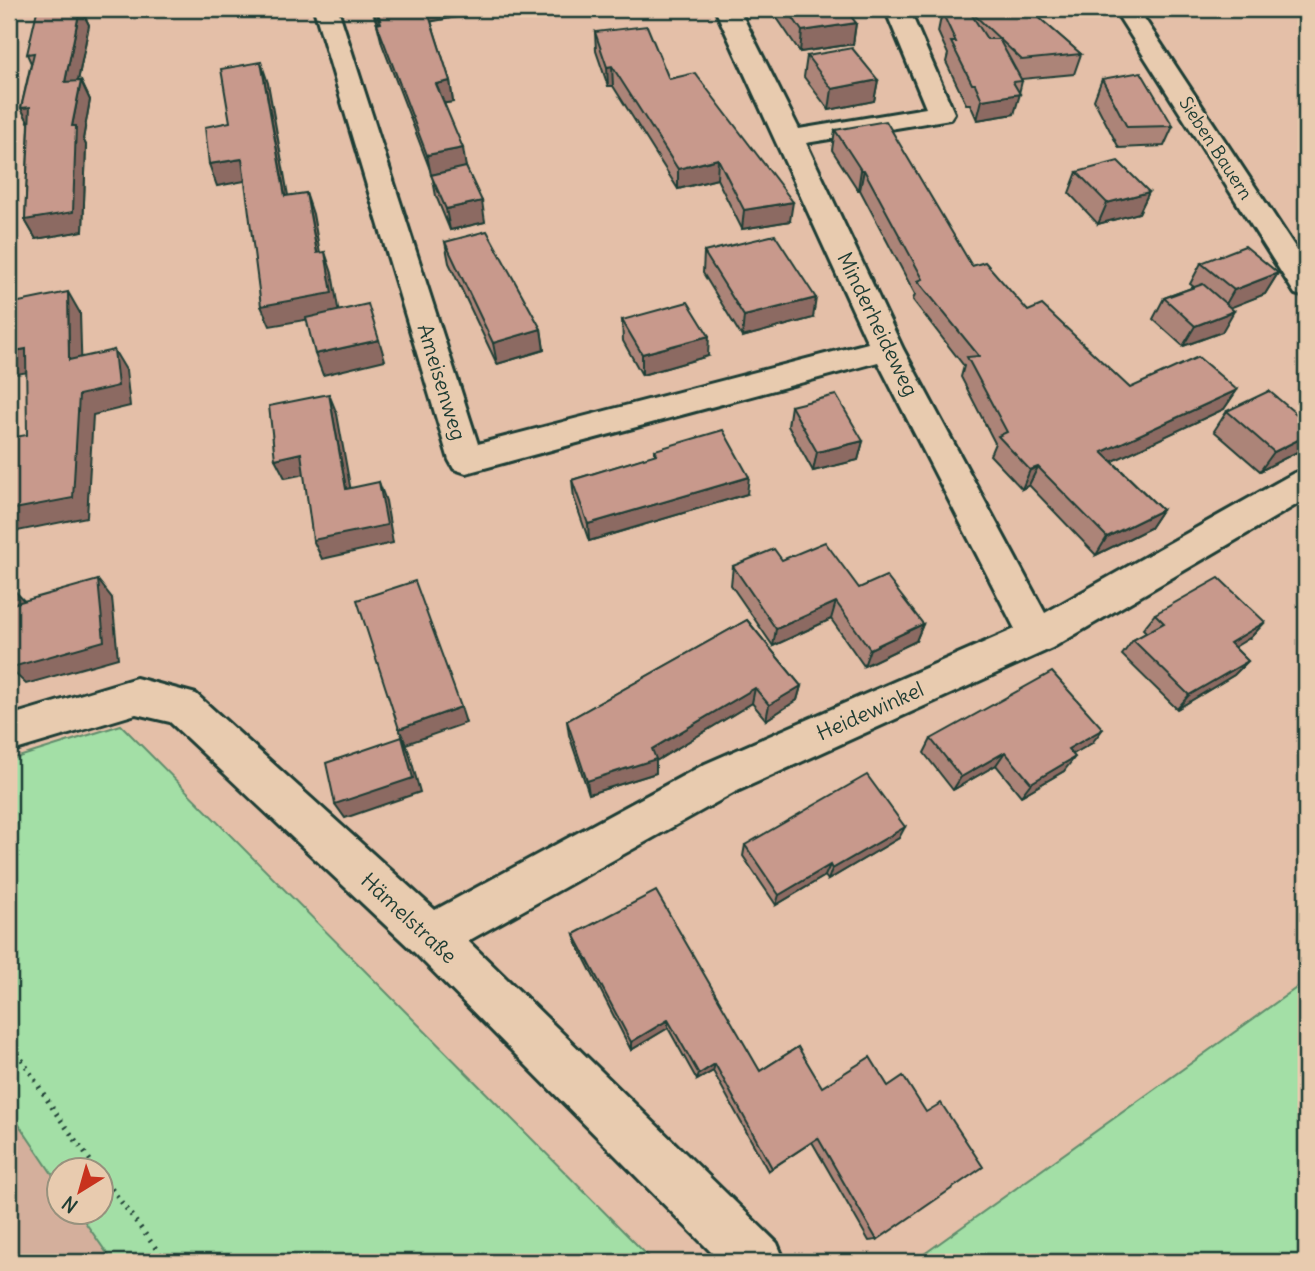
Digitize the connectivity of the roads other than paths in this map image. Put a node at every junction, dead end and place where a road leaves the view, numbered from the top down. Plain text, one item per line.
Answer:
1 (326, 9) edge
2 (727, 9) edge
3 (897, 9) edge
4 (1126, 9) edge
5 (790, 138) junction
6 (1306, 287) edge
7 (887, 349) junction
8 (1306, 482) edge
9 (1038, 636) junction
10 (9, 734) edge
11 (431, 937) junction
12 (758, 1262) edge

1 - 7 street, Ameisenweg
2 - 5 street, Minderheideweg
3 - 5 street
4 - 6 street, Sieben Bauern
5 - 7 street, Minderheideweg
7 - 9 street, Minderheideweg
8 - 9 street, Heidewinkel
9 - 11 street, Heidewinkel
10 - 11 street, Hämelstraße
11 - 12 street, Hämelstraße

